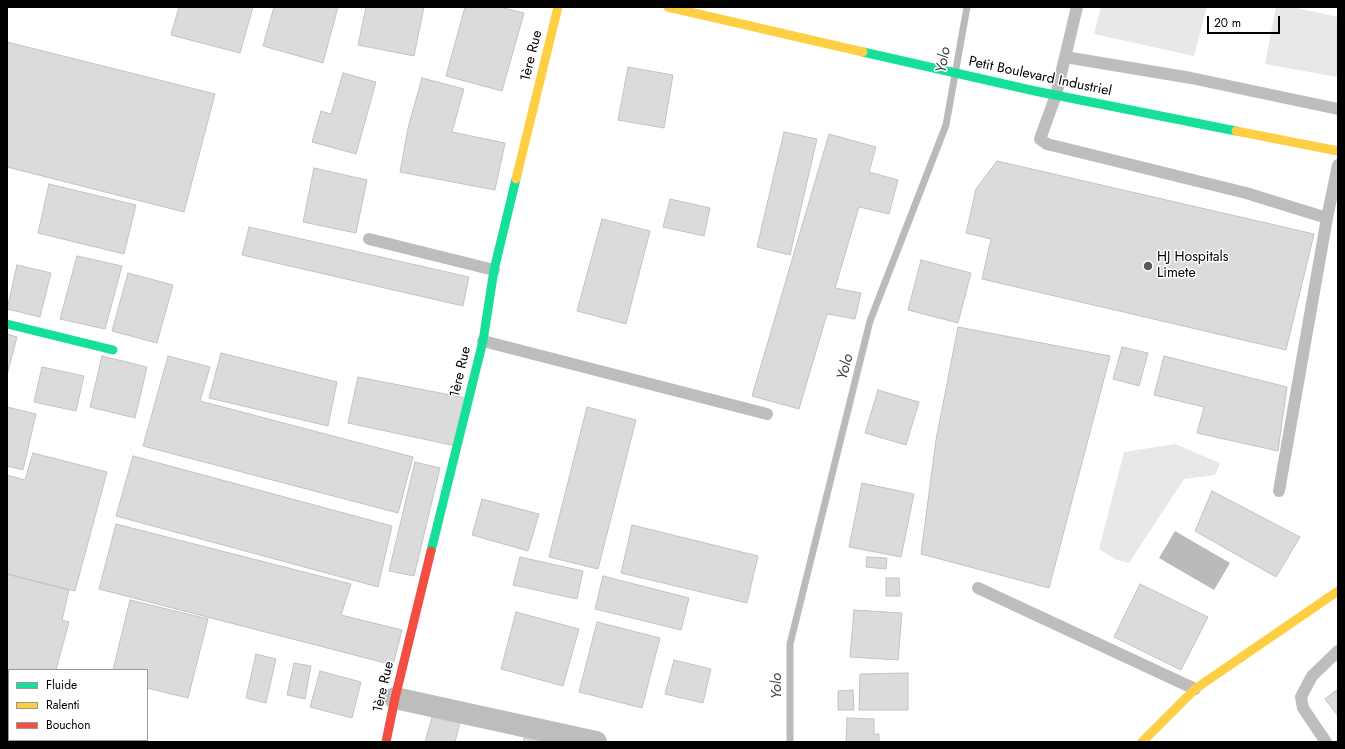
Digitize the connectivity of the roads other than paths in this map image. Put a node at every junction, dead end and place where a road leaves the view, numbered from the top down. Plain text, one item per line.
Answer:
1 (558, 7) edge
2 (668, 7) edge
3 (1077, 7) edge
4 (1065, 57) junction
5 (1056, 95) junction
6 (1338, 109) edge
7 (1338, 151) edge
8 (1338, 165) edge
9 (1327, 218) junction
10 (368, 239) dead end
11 (494, 270) junction
12 (7, 324) edge
13 (483, 341) junction
14 (113, 350) dead end
15 (767, 414) dead end
16 (1279, 491) dead end
17 (978, 588) dead end
18 (1338, 591) edge
19 (1338, 651) edge
20 (1195, 689) junction
21 (395, 698) junction
22 (386, 742) edge
23 (596, 742) edge
24 (1142, 742) edge
25 (1326, 742) edge

1 - 11 street, 1ère Rue
2 - 5 street, Petit Boulevard Industriel
3 - 4 lane
4 - 5 lane
4 - 6 lane
5 - 7 street, Petit Boulevard Industriel
5 - 9 lane
8 - 9 lane
9 - 16 lane
10 - 11 lane
11 - 13 street, 1ère Rue
12 - 14 street
13 - 15 lane
13 - 21 street, 1ère Rue
17 - 20 lane
18 - 20 street
19 - 25 lane
20 - 24 street
21 - 22 street, 1ère Rue
21 - 23 street

